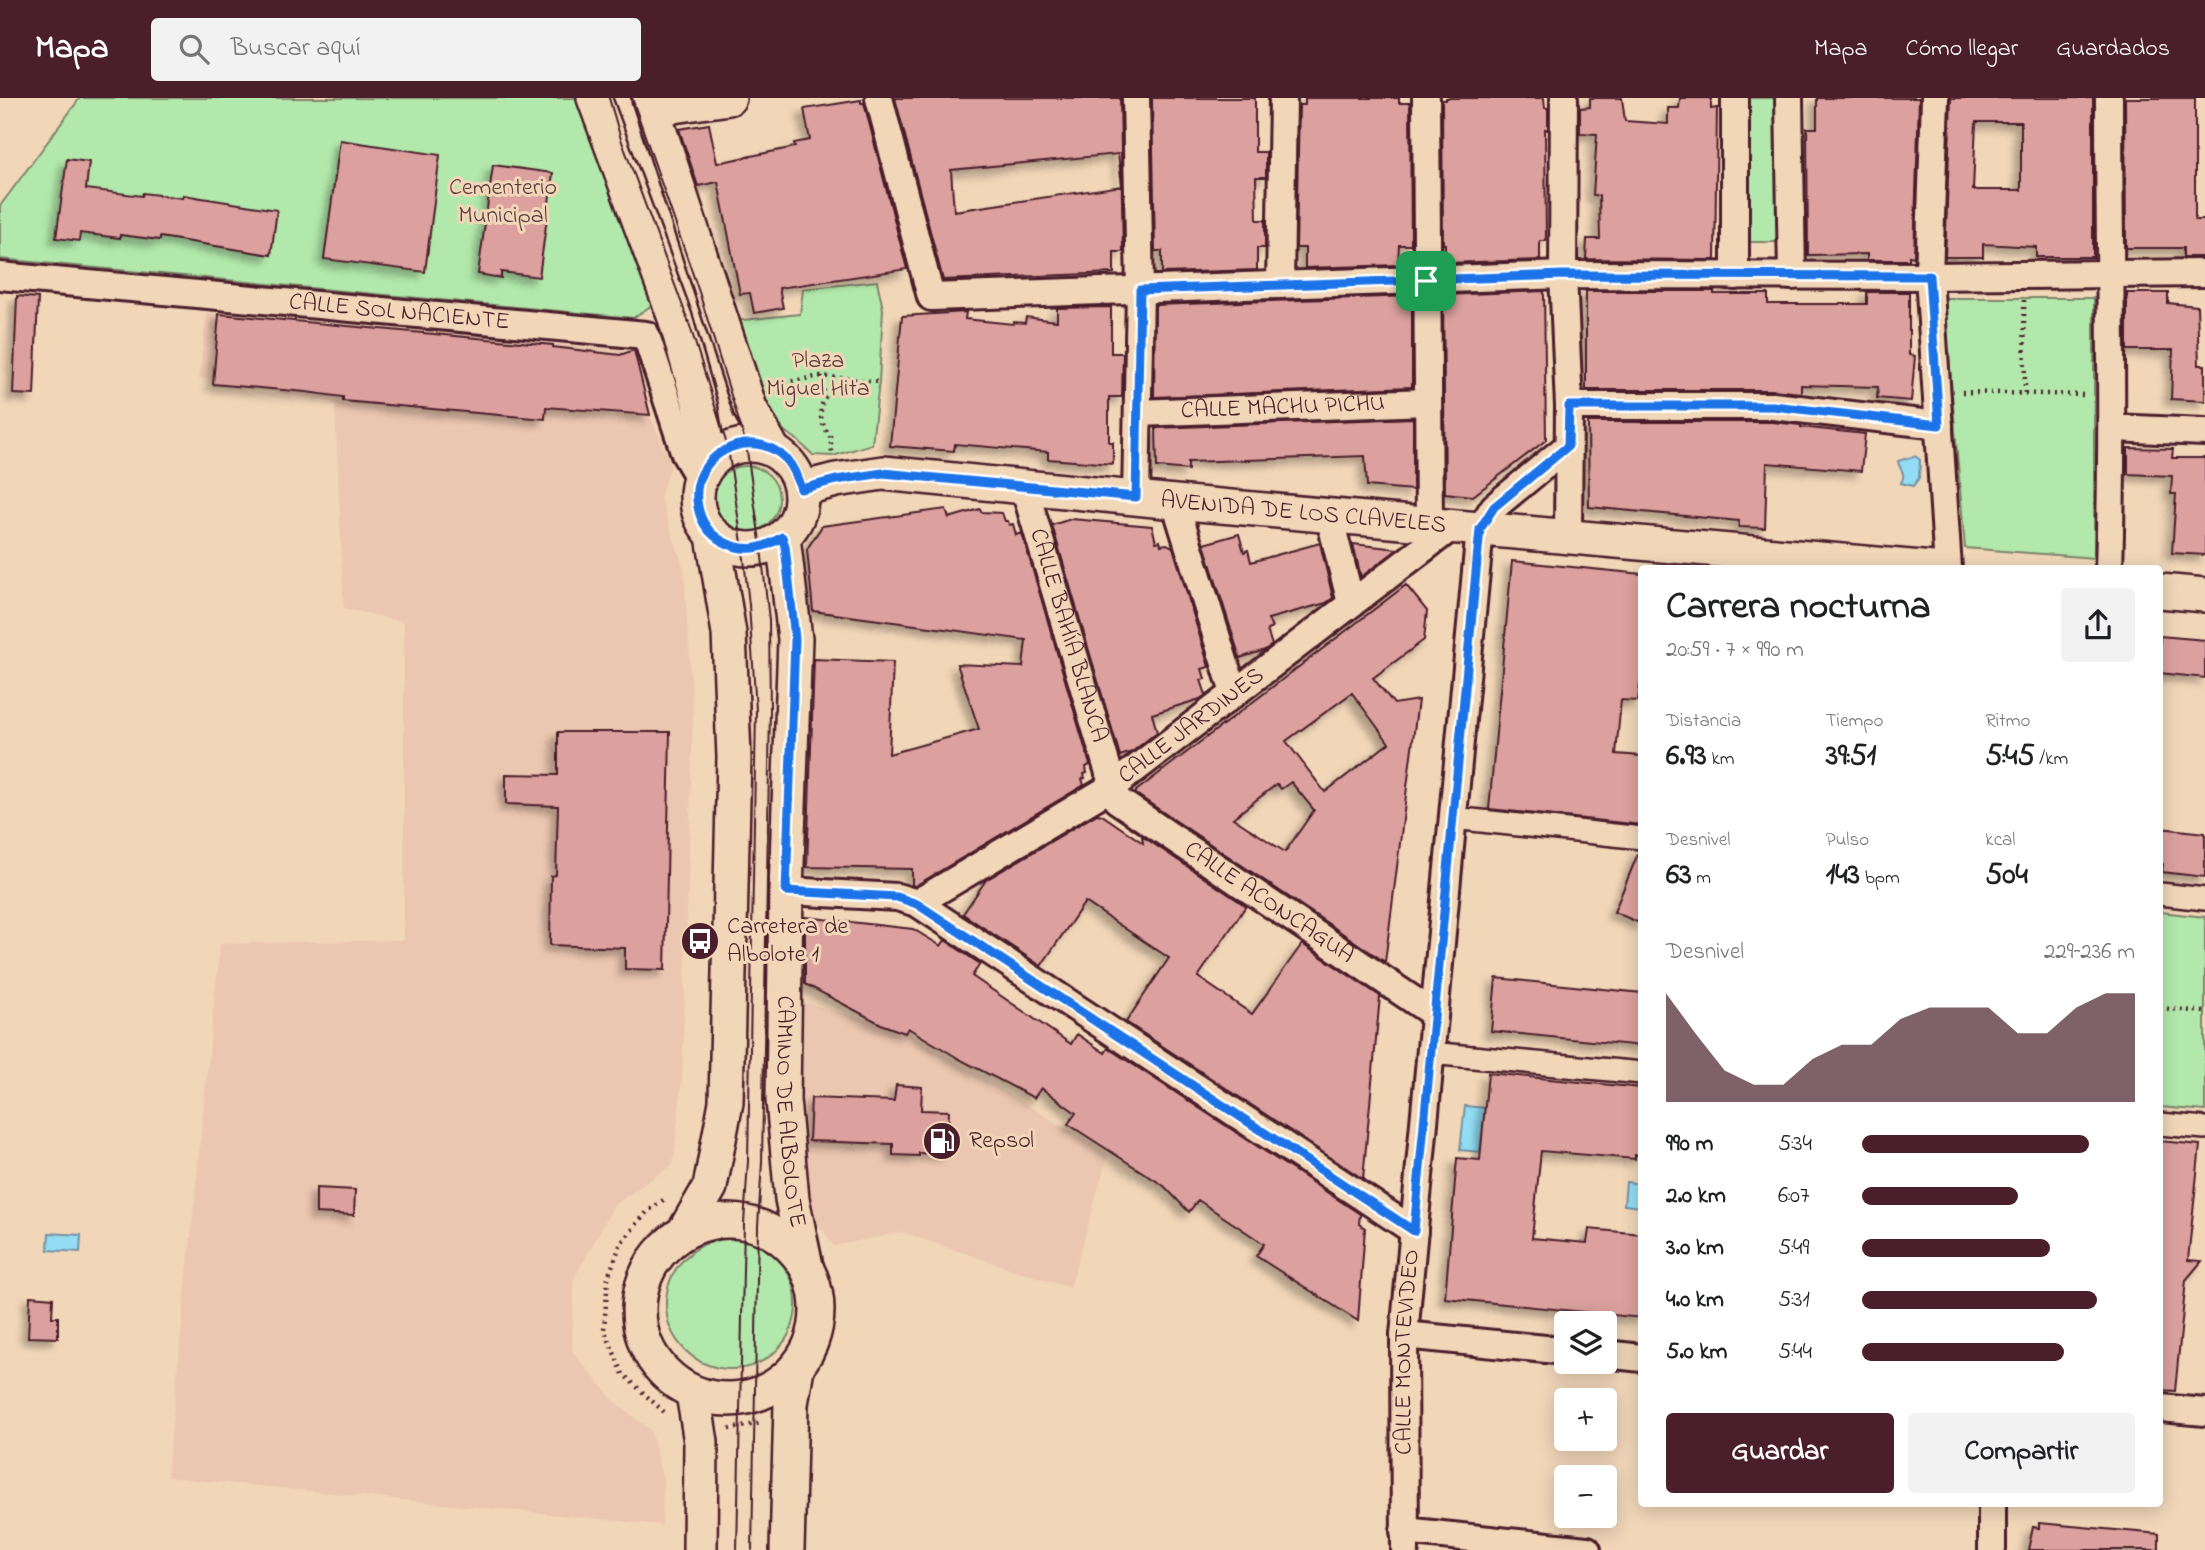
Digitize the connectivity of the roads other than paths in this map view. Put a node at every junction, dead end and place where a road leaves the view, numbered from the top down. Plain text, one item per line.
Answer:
1 (594, 98) edge
2 (729, 98) edge
3 (879, 98) edge
4 (1136, 98) edge
5 (1283, 98) edge
6 (1426, 98) edge
7 (1564, 98) edge
8 (1735, 98) edge
9 (1789, 98) edge
10 (1935, 98) edge
11 (2109, 98) edge
12 (651, 104) edge
13 (2205, 273) edge
14 (1563, 275) junction
15 (1735, 275) junction
16 (2109, 275) junction
17 (0, 276) edge
18 (1792, 276) junction
19 (1929, 276) junction
20 (1426, 281) junction
21 (1280, 285) junction
22 (1140, 290) junction
23 (1428, 402) junction
24 (1569, 406) junction
25 (1138, 413) junction
26 (1939, 425) junction
27 (2112, 428) junction
28 (2205, 432) edge
29 (1568, 446) junction
30 (773, 450) junction
31 (701, 473) junction
32 (1024, 486) junction
33 (801, 489) junction
34 (1136, 497) junction
35 (1175, 502) junction
36 (1329, 515) junction
37 (1454, 526) junction
38 (713, 536) junction
39 (782, 537) junction
40 (1568, 537) junction
41 (1887, 565) edge
42 (1948, 565) edge
43 (2109, 565) edge
44 (2163, 591) edge
45 (2205, 595) edge
46 (1351, 603) junction
47 (1234, 693) junction
48 (1113, 786) junction
49 (1453, 818) junction
50 (1638, 838) edge
51 (786, 891) junction
52 (2163, 894) edge
53 (2205, 899) edge
54 (917, 904) junction
55 (1434, 1014) junction
56 (1430, 1053) junction
57 (1638, 1073) edge
58 (2163, 1124) edge
59 (2205, 1128) edge
60 (1414, 1231) junction
61 (684, 1232) junction
62 (806, 1266) junction
63 (1404, 1335) junction
64 (1554, 1349) edge
65 (1617, 1355) edge
66 (1638, 1358) edge
67 (797, 1368) junction
68 (693, 1393) junction
69 (2163, 1408) edge
70 (2205, 1412) edge
71 (1992, 1507) edge
72 (1405, 1541) edge
73 (700, 1550) edge
74 (787, 1550) edge
75 (1587, 1550) edge
76 (1992, 1550) edge

1 - 31 street
2 - 12 street
3 - 22 street
4 - 22 street
5 - 21 street
6 - 20 street, CALLE MONTEVIDEO
7 - 14 street
8 - 15 street
9 - 18 street
10 - 19 street
11 - 16 street
12 - 30 street
13 - 16 street
14 - 15 street
14 - 20 street
14 - 24 street
15 - 18 street
16 - 19 street
16 - 27 street
17 - 31 street, CALLE SOL NACIENTE
18 - 19 street
19 - 26 street
20 - 21 street
20 - 23 street, CALLE MONTEVIDEO
21 - 22 street
22 - 25 street
23 - 25 street, CALLE MACHU PICHU
23 - 37 street, CALLE MONTEVIDEO
24 - 26 street
24 - 29 street
25 - 34 street
26 - 42 street
27 - 28 street
27 - 43 street
29 - 37 street, CALLE JARDINES
29 - 40 street
30 - 31 street
30 - 33 street
31 - 38 street
32 - 33 street, AVENIDA DE LOS CLAVELES
32 - 34 street, AVENIDA DE LOS CLAVELES
32 - 48 street, CALLE BAHÍA BLANCA
33 - 39 street
34 - 35 street, AVENIDA DE LOS CLAVELES
35 - 36 street, AVENIDA DE LOS CLAVELES
35 - 47 street
36 - 37 street, AVENIDA DE LOS CLAVELES
36 - 46 street
37 - 40 street, AVENIDA DE LOS CLAVELES
37 - 46 street, CALLE JARDINES
37 - 49 street, CALLE MONTEVIDEO
38 - 39 street
38 - 61 street
39 - 51 street, CAMINO DE ALBOLOTE
40 - 41 street, AVENIDA DE LOS CLAVELES
44 - 45 street
46 - 47 street, CALLE JARDINES
47 - 48 street, CALLE JARDINES
48 - 54 street, CALLE JARDINES
48 - 55 street, CALLE ACONCAGUA
49 - 50 street
49 - 55 street, CALLE MONTEVIDEO
51 - 54 street
51 - 62 street, CAMINO DE ALBOLOTE
52 - 53 street
54 - 60 street
55 - 56 street, CALLE MONTEVIDEO
56 - 57 street
56 - 60 street, CALLE MONTEVIDEO
58 - 59 street
60 - 63 street, CALLE MONTEVIDEO
61 - 62 street
61 - 68 street
62 - 67 street
63 - 64 street
63 - 72 street, CALLE MONTEVIDEO
65 - 66 street
67 - 68 street
67 - 74 street
68 - 73 street
69 - 70 street
71 - 76 street
72 - 75 street

